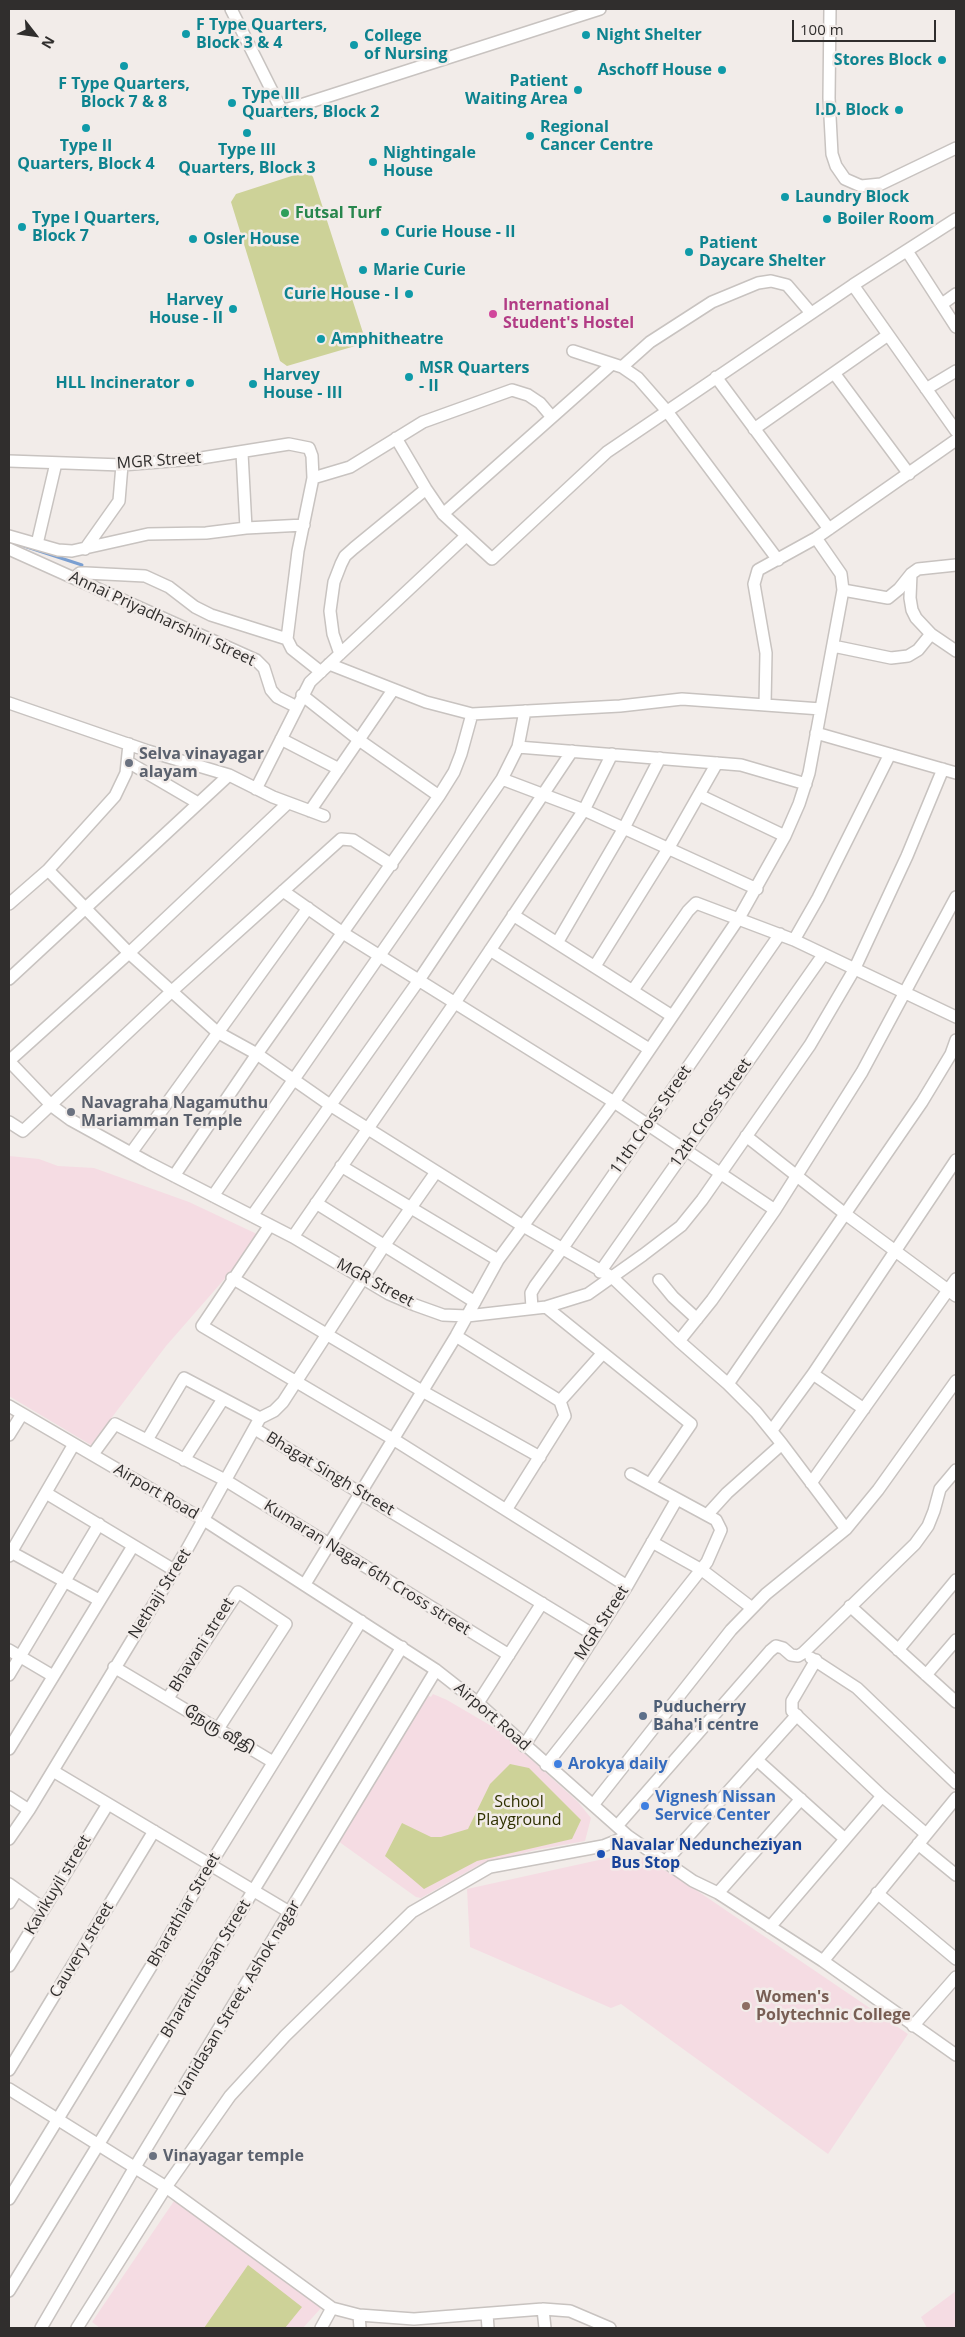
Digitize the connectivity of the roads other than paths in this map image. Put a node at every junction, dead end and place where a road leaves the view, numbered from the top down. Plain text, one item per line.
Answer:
1 (231, 9) edge
2 (600, 9) edge
3 (830, 9) edge
4 (956, 148) edge
5 (956, 220) edge
6 (907, 251) junction
7 (853, 285) junction
8 (956, 294) edge
9 (942, 304) junction
10 (811, 313) junction
11 (956, 327) edge
12 (888, 335) junction
13 (573, 351) dead end
14 (617, 365) junction
15 (956, 371) edge
16 (834, 373) junction
17 (716, 377) junction
18 (926, 389) junction
19 (666, 410) junction
20 (551, 416) junction
21 (754, 429) junction
22 (956, 431) edge
23 (396, 438) junction
24 (956, 440) edge
25 (242, 453) junction
26 (9, 461) edge
27 (56, 463) junction
28 (122, 465) junction
29 (909, 474) junction
30 (313, 478) junction
31 (426, 489) junction
32 (444, 514) junction
33 (304, 524) junction
34 (246, 528) junction
35 (829, 530) junction
36 (9, 536) edge
37 (466, 536) junction
38 (816, 538) junction
39 (37, 544) junction
40 (9, 549) edge
41 (85, 549) junction
42 (778, 560) junction
43 (956, 565) edge
44 (910, 574) junction
45 (74, 578) junction
46 (843, 590) junction
47 (931, 634) junction
48 (287, 639) junction
49 (833, 646) junction
50 (956, 651) edge
51 (340, 654) junction
52 (325, 668) junction
53 (394, 690) junction
54 (302, 695) junction
55 (9, 703) edge
56 (765, 705) junction
57 (296, 707) junction
58 (821, 709) junction
59 (525, 711) junction
60 (472, 714) junction
61 (816, 734) junction
62 (281, 740) junction
63 (359, 740) junction
64 (129, 744) junction
65 (518, 747) junction
66 (572, 751) junction
67 (612, 754) junction
68 (890, 754) junction
69 (660, 758) junction
70 (128, 762) junction
71 (717, 763) junction
72 (339, 769) junction
73 (942, 769) junction
74 (956, 771) edge
75 (229, 775) junction
76 (502, 779) junction
77 (806, 784) junction
78 (256, 789) junction
79 (542, 795) junction
80 (699, 795) junction
81 (438, 796) junction
82 (198, 803) junction
83 (288, 803) junction
84 (584, 810) junction
85 (310, 811) junction
86 (324, 816) dead end
87 (624, 828) junction
88 (785, 836) junction
89 (668, 849) junction
90 (392, 865) junction
91 (48, 870) junction
92 (757, 888) junction
93 (283, 891) junction
94 (956, 897) edge
95 (9, 904) edge
96 (83, 908) junction
97 (308, 908) junction
98 (513, 915) junction
99 (740, 918) junction
100 (343, 933) junction
101 (780, 934) junction
102 (794, 940) junction
103 (558, 943) junction
104 (490, 950) junction
105 (129, 953) junction
106 (822, 955) junction
107 (380, 956) junction
108 (595, 966) junction
109 (854, 970) junction
110 (9, 979) edge
111 (419, 980) junction
112 (632, 990) junction
113 (172, 991) junction
114 (907, 992) junction
115 (456, 1002) junction
116 (672, 1016) junction
117 (956, 1017) edge
118 (217, 1032) junction
119 (956, 1040) edge
120 (649, 1049) junction
121 (257, 1054) junction
122 (9, 1061) edge
123 (295, 1079) junction
124 (614, 1102) junction
125 (330, 1105) junction
126 (52, 1106) junction
127 (9, 1122) edge
128 (647, 1125) junction
129 (367, 1128) junction
130 (746, 1136) junction
131 (685, 1150) junction
132 (131, 1153) junction
133 (956, 1160) edge
134 (341, 1166) junction
135 (436, 1172) junction
136 (721, 1174) junction
137 (174, 1176) junction
138 (797, 1176) junction
139 (214, 1196) junction
140 (316, 1203) junction
141 (411, 1208) junction
142 (775, 1210) junction
143 (844, 1213) junction
144 (252, 1216) junction
145 (270, 1225) junction
146 (523, 1226) junction
147 (293, 1237) junction
148 (384, 1246) junction
149 (562, 1249) junction
150 (895, 1250) junction
151 (498, 1260) junction
152 (600, 1272) junction
153 (232, 1278) junction
154 (363, 1278) junction
155 (612, 1278) junction
156 (956, 1279) edge
157 (660, 1280) dead end
158 (952, 1293) edge
159 (475, 1302) junction
160 (546, 1307) junction
161 (532, 1308) junction
162 (467, 1316) junction
163 (697, 1319) junction
164 (327, 1335) junction
165 (456, 1336) junction
166 (678, 1340) junction
167 (602, 1354) junction
168 (813, 1374) junction
169 (956, 1381) edge
170 (296, 1382) junction
171 (728, 1384) junction
172 (422, 1391) junction
173 (223, 1399) junction
174 (560, 1401) junction
175 (9, 1406) edge
176 (864, 1409) junction
177 (22, 1414) junction
178 (260, 1418) junction
179 (255, 1429) junction
180 (772, 1430) junction
181 (9, 1435) edge
182 (393, 1439) junction
183 (147, 1440) junction
184 (74, 1444) junction
185 (782, 1444) junction
186 (93, 1454) junction
187 (540, 1457) junction
188 (184, 1460) junction
189 (956, 1470) edge
190 (631, 1474) dead end
191 (225, 1480) junction
192 (811, 1483) junction
193 (650, 1484) junction
194 (46, 1493) junction
195 (361, 1493) junction
196 (677, 1499) junction
197 (506, 1510) junction
198 (707, 1515) junction
199 (204, 1520) junction
200 (99, 1524) junction
201 (846, 1529) junction
202 (652, 1542) junction
203 (329, 1544) junction
204 (133, 1546) junction
205 (9, 1553) edge
206 (174, 1570) junction
207 (702, 1570) junction
208 (956, 1580) edge
209 (65, 1582) junction
210 (305, 1584) junction
211 (627, 1586) junction
212 (100, 1600) junction
213 (542, 1603) junction
214 (850, 1606) junction
215 (752, 1608) junction
216 (361, 1622) junction
217 (594, 1635) junction
218 (956, 1640) edge
219 (402, 1647) junction
220 (9, 1650) edge
221 (898, 1650) junction
222 (803, 1653) junction
223 (509, 1655) junction
224 (20, 1657) junction
225 (816, 1660) junction
226 (114, 1667) junction
227 (436, 1670) junction
228 (926, 1675) junction
229 (9, 1676) edge
230 (53, 1676) junction
231 (168, 1698) junction
232 (956, 1702) edge
233 (478, 1703) junction
234 (797, 1715) junction
235 (218, 1729) junction
236 (524, 1746) junction
237 (9, 1749) edge
238 (757, 1760) junction
239 (273, 1762) junction
240 (546, 1765) junction
241 (52, 1771) junction
242 (956, 1783) edge
243 (882, 1796) junction
244 (9, 1797) edge
245 (956, 1798) edge
246 (801, 1799) junction
247 (108, 1804) junction
248 (593, 1806) junction
249 (29, 1810) junction
250 (617, 1826) junction
251 (154, 1831) junction
252 (926, 1834) junction
253 (628, 1836) junction
254 (9, 1839) edge
255 (845, 1839) junction
256 (918, 1844) junction
257 (665, 1862) junction
258 (210, 1865) junction
259 (956, 1875) edge
260 (13, 1887) edge
261 (254, 1890) junction
262 (877, 1893) junction
263 (718, 1894) junction
264 (9, 1903) edge
265 (44, 1909) junction
266 (291, 1913) junction
267 (770, 1927) junction
268 (956, 1959) edge
269 (823, 1961) junction
270 (9, 1966) edge
271 (956, 1977) edge
272 (913, 2026) junction
273 (956, 2055) edge
274 (9, 2070) edge
275 (9, 2089) edge
276 (57, 2120) junction
277 (97, 2144) junction
278 (134, 2167) junction
279 (166, 2187) junction
280 (9, 2199) edge
281 (9, 2291) edge
282 (332, 2308) junction
283 (543, 2309) junction
284 (486, 2314) junction
285 (359, 2315) junction
286 (415, 2324) edge
287 (40, 2328) edge
288 (77, 2328) edge
289 (321, 2328) edge
290 (360, 2328) edge
291 (488, 2328) edge
292 (545, 2328) edge
293 (610, 2328) edge

1 - 2 street
3 - 4 street
5 - 6 street
6 - 7 street
6 - 9 street
7 - 10 street
7 - 12 street
8 - 9 street
9 - 11 street
10 - 14 street
10 - 17 street
12 - 16 street
12 - 18 street
13 - 14 street
14 - 19 street
14 - 20 street
15 - 18 street
16 - 21 street
16 - 29 street
17 - 19 street
17 - 21 street
18 - 22 street
19 - 37 street
19 - 42 street
20 - 23 street
20 - 32 street
21 - 35 street
23 - 30 street
23 - 31 street
24 - 29 street
25 - 28 street, MGR Street
25 - 30 street, MGR Street
25 - 34 street
26 - 27 street, MGR Street
27 - 28 street, MGR Street
27 - 39 street
28 - 41 street
29 - 35 street
30 - 33 street
31 - 32 street
31 - 51 street
32 - 37 street
33 - 34 street
33 - 48 street
34 - 41 street
35 - 38 street
36 - 39 street
37 - 51 street
38 - 42 street
38 - 46 street
39 - 41 street
40 - 45 street, Annai Priyadharshini Street
42 - 56 street
43 - 44 street
44 - 46 street
44 - 47 street
45 - 48 street
45 - 57 street, Annai Priyadharshini Street
46 - 49 street
47 - 49 street
47 - 50 street
48 - 52 street
49 - 58 street
51 - 52 street
52 - 53 street
52 - 54 street
53 - 60 street
53 - 63 street
54 - 57 street
54 - 63 street
55 - 64 street
56 - 58 street
56 - 59 street
57 - 62 street
58 - 61 street
59 - 60 street
59 - 65 street
60 - 81 street
61 - 68 street
61 - 77 street
62 - 72 street
62 - 78 street
63 - 72 street
63 - 81 street
64 - 70 street
64 - 75 street
65 - 66 street
65 - 76 street
66 - 67 street
66 - 79 street
67 - 69 street
67 - 84 street
68 - 73 street
68 - 102 street
69 - 71 street
69 - 87 street
70 - 82 street
70 - 91 street
71 - 77 street
71 - 80 street
72 - 85 street
73 - 74 street
73 - 109 street, MGR Street
75 - 78 street
75 - 82 street
76 - 79 street
76 - 107 street
77 - 88 street
78 - 83 street
79 - 84 street
79 - 111 street
80 - 88 street
80 - 89 street
81 - 90 street
82 - 96 street
83 - 85 street
83 - 105 street
84 - 87 street
84 - 98 street
85 - 86 street
87 - 89 street
87 - 103 street
88 - 92 street
89 - 92 street
89 - 108 street
90 - 93 street
90 - 100 street
91 - 95 street
91 - 96 street
92 - 99 street
93 - 97 street
93 - 113 street
94 - 114 street
96 - 105 street
96 - 110 street
97 - 100 street
97 - 118 street
98 - 103 street
98 - 104 street
99 - 101 street
99 - 112 street
99 - 116 street
100 - 107 street
100 - 121 street
101 - 102 street
101 - 128 street, 11th Cross Street
102 - 106 street
103 - 108 street
104 - 115 street
104 - 120 street
105 - 113 street
105 - 122 street
106 - 109 street
106 - 131 street, 12th Cross Street
107 - 111 street
107 - 123 street
108 - 112 street
109 - 114 street
109 - 130 street, MGR Street
111 - 115 street
111 - 125 street
112 - 116 street
113 - 118 street
113 - 126 street
114 - 117 street
114 - 138 street
115 - 124 street
115 - 129 street
116 - 120 street
118 - 121 street
118 - 132 street
119 - 143 street
120 - 124 street
121 - 123 street
121 - 137 street
122 - 126 street, MGR Street
123 - 125 street
123 - 139 street
124 - 128 street
124 - 146 street
125 - 129 street
125 - 144 street
126 - 127 street
126 - 132 street, MGR Street
128 - 131 street
128 - 149 street, 11th Cross Street
129 - 134 street
129 - 135 street
130 - 136 street, MGR Street
130 - 138 street
131 - 136 street
131 - 152 street, 12th Cross Street
132 - 137 street, MGR Street
133 - 150 street
134 - 140 street
134 - 141 street
135 - 141 street
135 - 146 street
136 - 142 street
136 - 155 street, MGR Street
137 - 139 street, MGR Street
138 - 142 street
138 - 143 street
139 - 144 street, MGR Street
140 - 147 street
140 - 148 street
141 - 148 street
141 - 151 street
142 - 163 street
143 - 150 street
143 - 171 street
144 - 145 street, MGR Street
145 - 147 street, MGR Street
145 - 153 street
146 - 149 street
146 - 151 street
147 - 154 street, MGR Street
148 - 154 street
148 - 159 street
149 - 152 street
149 - 161 street, 11th Cross Street
150 - 158 street
150 - 168 street
151 - 159 street
152 - 155 street
153 - 164 street
153 - 170 street
154 - 162 street, MGR Street
154 - 164 street
155 - 160 street, MGR Street
155 - 166 street
156 - 158 street
157 - 163 street
158 - 176 street
159 - 162 street
160 - 161 street, MGR Street
160 - 167 street
161 - 162 street, MGR Street
162 - 165 street
163 - 166 street
164 - 170 street
164 - 172 street
165 - 172 street
165 - 174 street
166 - 171 street
167 - 174 street
167 - 193 street
168 - 176 street
168 - 180 street
169 - 201 street
170 - 178 street
170 - 182 street
171 - 180 street
172 - 182 street
172 - 187 street
173 - 178 street
173 - 183 street
173 - 188 street
174 - 187 street
175 - 177 street, Airport Road
176 - 192 street
177 - 181 street
177 - 184 street, Airport Road
178 - 179 street
179 - 191 street, Bhagat Singh Street
179 - 195 street, Bhagat Singh Street
180 - 185 street
182 - 195 street
182 - 197 street
183 - 186 street
183 - 188 street
184 - 186 street, Airport Road
184 - 194 street
185 - 192 street
185 - 198 street
186 - 199 street, Airport Road
187 - 197 street
188 - 191 street
189 - 214 street
190 - 193 street
191 - 199 street, Bhagat Singh Street
191 - 203 street, Kumaran Nagar 6th Cross street
192 - 201 street
193 - 196 street
194 - 200 street
194 - 205 street
195 - 203 street
195 - 213 street, Bhagat Singh Street
196 - 198 street
196 - 202 street, MGR Street
197 - 211 street
198 - 207 street
199 - 206 street, Nethaji Street
199 - 210 street, Airport Road
200 - 204 street
200 - 209 street
201 - 215 street
202 - 207 street
202 - 211 street, MGR Street
203 - 210 street
203 - 223 street, Kumaran Nagar 6th Cross street
204 - 206 street
204 - 212 street
205 - 209 street
206 - 226 street, Nethaji Street
207 - 215 street
207 - 240 street
208 - 221 street
209 - 212 street
209 - 224 street
210 - 216 street, Airport Road
211 - 217 street, MGR Street
212 - 230 street
213 - 217 street, Bhagat Singh Street
213 - 223 street
214 - 221 street
214 - 222 street
215 - 248 street
216 - 219 street, Airport Road
216 - 239 street, Bharathiar Street
217 - 236 street, MGR Street
218 - 228 street
219 - 227 street, Airport Road
219 - 261 street, Bharathidasan Street
220 - 224 street
221 - 228 street
222 - 225 street
222 - 250 street
223 - 233 street
224 - 229 street
224 - 230 street
225 - 234 street
225 - 242 street
226 - 231 street, நேரு வீதி
226 - 241 street, Nethaji Street
227 - 233 street, Airport Road
227 - 266 street, Vanidasan Street, Ashok nagar
228 - 232 street
230 - 237 street
231 - 235 street, நேரு வீதி
231 - 235 street, Bhavani street
233 - 236 street, Airport Road
234 - 238 street
234 - 243 street
235 - 239 street, நேரு வீதி
236 - 240 street, Airport Road
238 - 246 street
238 - 257 street
239 - 258 street, Bharathiar Street
240 - 248 street, Airport Road
241 - 247 street
241 - 249 street, Nethaji Street
243 - 252 street
243 - 255 street
244 - 249 street
245 - 252 street
246 - 255 street
246 - 263 street
247 - 251 street
247 - 265 street, Kavikuyil street
248 - 250 street, Airport Road
249 - 254 street, Nethaji Street
250 - 253 street, Airport Road
251 - 258 street
251 - 274 street, Cauvery street
252 - 256 street
253 - 257 street, Airport Road
253 - 279 street
255 - 267 street
256 - 259 street
256 - 262 street
257 - 263 street, Airport Road
258 - 261 street
258 - 276 street, Bharathiar Street
260 - 264 street
260 - 265 street
261 - 266 street
261 - 277 street, Bharathidasan Street
262 - 268 street
262 - 269 street
263 - 267 street, Airport Road
265 - 270 street, Kavikuyil street
266 - 278 street, Vanidasan Street, Ashok nagar
267 - 269 street, Airport Road
269 - 272 street, Airport Road
271 - 272 street
272 - 273 street, Airport Road
275 - 276 street
276 - 277 street
276 - 280 street, Bharathiar Street
277 - 278 street
277 - 281 street, Bharathidasan Street
278 - 279 street
278 - 287 street, Vanidasan Street, Ashok nagar
279 - 282 street
279 - 288 street
282 - 285 street
282 - 289 street
283 - 284 street
283 - 292 street
283 - 293 street
284 - 286 street
284 - 291 street
285 - 286 street
285 - 290 street

